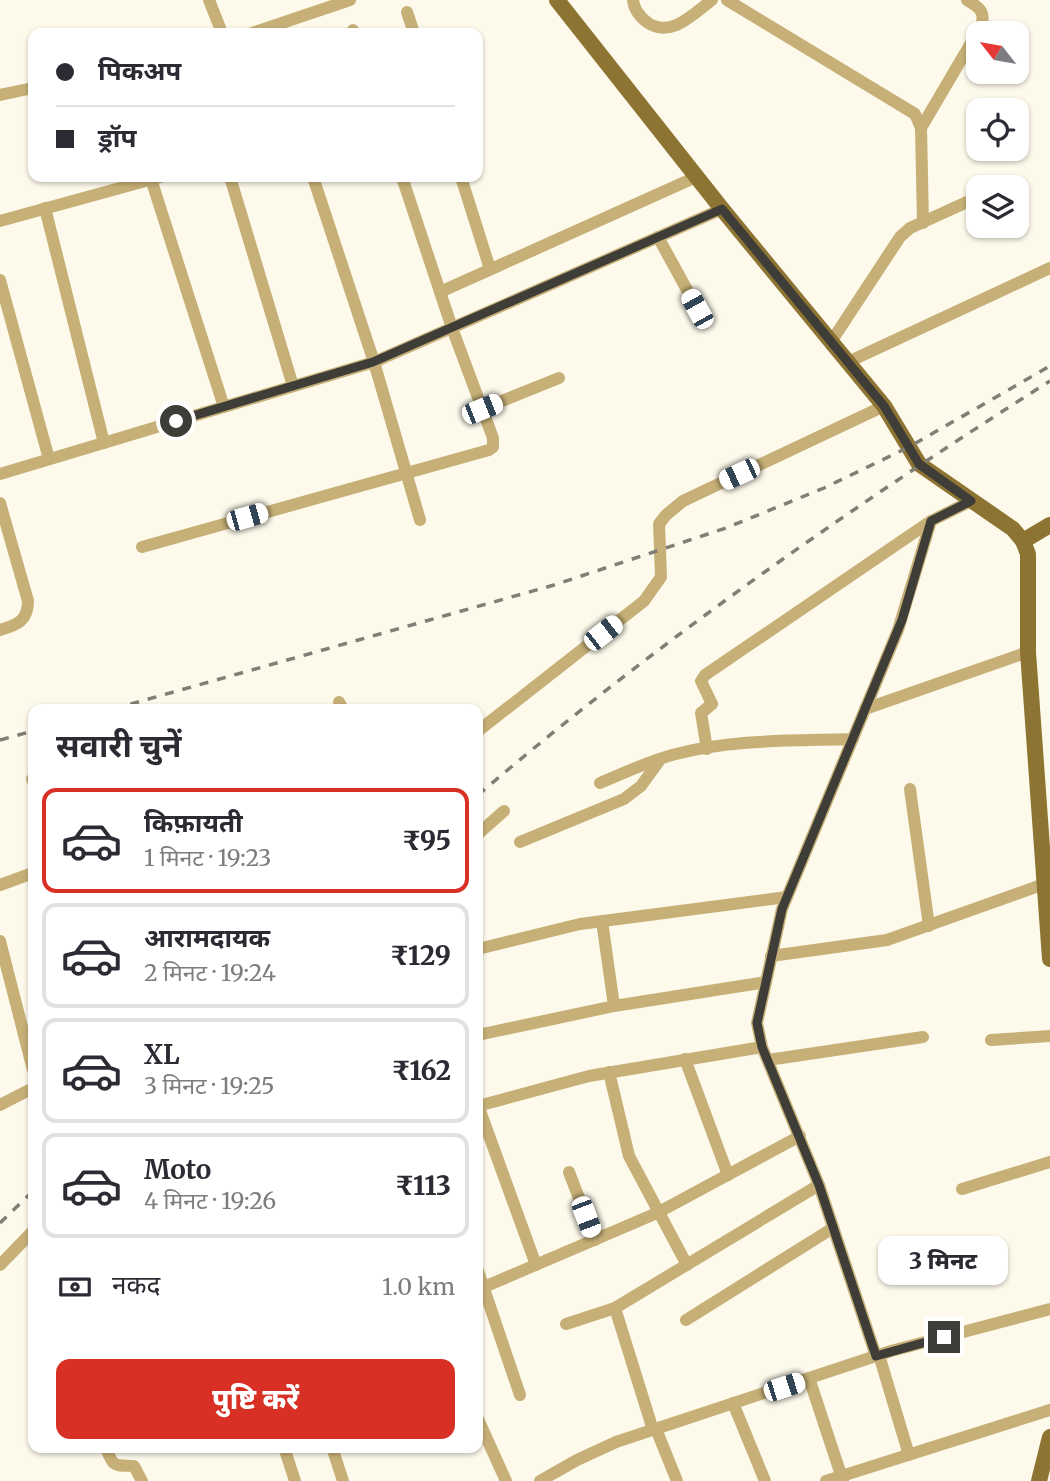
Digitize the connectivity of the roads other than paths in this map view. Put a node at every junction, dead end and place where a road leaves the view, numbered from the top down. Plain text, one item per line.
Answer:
1 (209, 0) edge
2 (349, 0) edge
3 (557, 0) edge
4 (633, 0) edge
5 (712, 0) edge
6 (727, 0) edge
7 (967, 0) edge
8 (407, 12) dead end
9 (220, 28) edge
10 (274, 28) edge
11 (412, 28) edge
12 (28, 89) edge
13 (0, 96) edge
14 (921, 128) junction
15 (696, 177) junction
16 (141, 182) edge
17 (157, 182) edge
18 (232, 182) edge
19 (315, 182) edge
20 (404, 182) edge
21 (463, 182) edge
22 (966, 203) edge
23 (44, 208) junction
24 (722, 209) junction
25 (0, 221) edge
26 (923, 223) junction
27 (658, 237) junction
28 (1050, 268) edge
29 (490, 269) junction
30 (0, 280) edge
31 (440, 292) junction
32 (697, 309) dead end
33 (452, 328) junction
34 (831, 342) junction
35 (373, 362) junction
36 (848, 362) junction
37 (559, 378) dead end
38 (293, 386) junction
39 (884, 406) junction
40 (224, 407) junction
41 (482, 409) junction
42 (104, 443) junction
43 (49, 459) junction
44 (406, 472) junction
45 (0, 474) edge
46 (971, 501) junction
47 (0, 503) edge
48 (420, 520) dead end
49 (931, 521) junction
50 (1050, 525) edge
51 (1023, 541) junction
52 (6, 544) edge
53 (142, 547) dead end
54 (0, 630) edge
55 (1028, 652) junction
56 (865, 709) junction
57 (483, 727) edge
58 (853, 739) junction
59 (707, 748) junction
60 (659, 760) junction
61 (600, 783) dead end
62 (910, 789) dead end
63 (504, 811) dead end
64 (483, 830) edge
65 (520, 842) dead end
66 (28, 875) edge
67 (1048, 883) edge
68 (0, 884) edge
69 (788, 897) junction
70 (602, 921) junction
71 (929, 926) junction
72 (0, 941) edge
73 (483, 948) edge
74 (771, 956) junction
75 (1050, 959) edge
76 (766, 982) junction
77 (614, 1006) junction
78 (483, 1033) edge
79 (1050, 1036) edge
80 (923, 1037) dead end
81 (991, 1040) dead end
82 (762, 1047) junction
83 (28, 1050) edge
84 (685, 1059) junction
85 (768, 1060) junction
86 (609, 1072) junction
87 (28, 1091) edge
88 (483, 1104) edge
89 (0, 1105) edge
90 (483, 1119) edge
91 (800, 1136) junction
92 (1050, 1162) edge
93 (569, 1171) dead end
94 (728, 1175) junction
95 (819, 1185) junction
96 (962, 1189) dead end
97 (657, 1213) junction
98 (833, 1228) junction
99 (28, 1236) edge
100 (595, 1240) junction
101 (0, 1265) edge
102 (536, 1265) junction
103 (687, 1265) junction
104 (484, 1287) joint
105 (615, 1308) junction
106 (1050, 1309) edge
107 (686, 1320) dead end
108 (566, 1324) dead end
109 (877, 1356) junction
110 (809, 1378) junction
111 (520, 1395) dead end
112 (733, 1404) junction
113 (1050, 1410) edge
114 (654, 1429) junction
115 (483, 1430) edge
116 (1050, 1437) edge
117 (108, 1453) edge
118 (286, 1453) edge
119 (334, 1453) edge
120 (909, 1455) junction
121 (842, 1478) edge
122 (142, 1481) edge
123 (295, 1481) edge
124 (343, 1481) edge
125 (506, 1481) edge
126 (540, 1481) edge
127 (677, 1481) edge
128 (765, 1481) edge
129 (826, 1481) edge
130 (1039, 1481) edge

1 - 9 street
2 - 10 street
3 - 15 main road
4 - 5 street
6 - 14 street
7 - 14 street
8 - 11 street
12 - 13 street
14 - 26 street
15 - 24 main road
15 - 29 street
16 - 23 street
17 - 40 street
18 - 38 street
19 - 35 street
20 - 31 street
21 - 29 street
22 - 26 street
23 - 25 street
23 - 42 street
24 - 27 street
24 - 34 main road
26 - 34 street
27 - 32 street
27 - 33 street
28 - 36 street
29 - 31 street
30 - 43 street
31 - 33 street
33 - 35 street
33 - 41 street
34 - 36 main road
35 - 38 street
35 - 44 street
36 - 39 main road
37 - 41 street
38 - 40 street
39 - 46 main road
39 - 57 street
40 - 42 street
41 - 44 street
42 - 43 street
43 - 45 street
44 - 48 street
44 - 53 street
46 - 49 street
46 - 51 main road
47 - 52 street
49 - 56 street
49 - 59 street
50 - 51 main road
51 - 55 main road
52 - 54 street
55 - 56 street
55 - 67 main road
56 - 58 street
58 - 59 street
58 - 69 street
59 - 60 street
60 - 61 street
60 - 65 street
62 - 71 street
63 - 64 street
66 - 68 street
67 - 71 street
67 - 75 main road
69 - 70 street
69 - 74 street
70 - 73 street
70 - 77 street
71 - 74 street
72 - 83 street
74 - 76 street
76 - 77 street
76 - 82 street
77 - 78 street
79 - 81 street
80 - 85 street
82 - 84 street
82 - 85 street
84 - 86 street
84 - 94 street
85 - 91 street
86 - 88 street
86 - 97 street
87 - 89 street
90 - 102 street
91 - 94 street
91 - 95 street
92 - 96 street
93 - 100 street
94 - 97 street
95 - 98 street
95 - 103 street
97 - 100 street
97 - 103 street
98 - 107 street
98 - 109 street
99 - 101 street
100 - 102 street
102 - 104 street
103 - 105 street
104 - 111 street
105 - 108 street
105 - 114 street
106 - 109 street
109 - 110 street
109 - 120 street
110 - 112 street
110 - 121 street
112 - 114 street
112 - 128 street
113 - 120 street
114 - 126 street
114 - 127 street
115 - 125 street
116 - 130 main road
117 - 122 street
118 - 123 street
119 - 124 street
120 - 121 street
121 - 129 street

